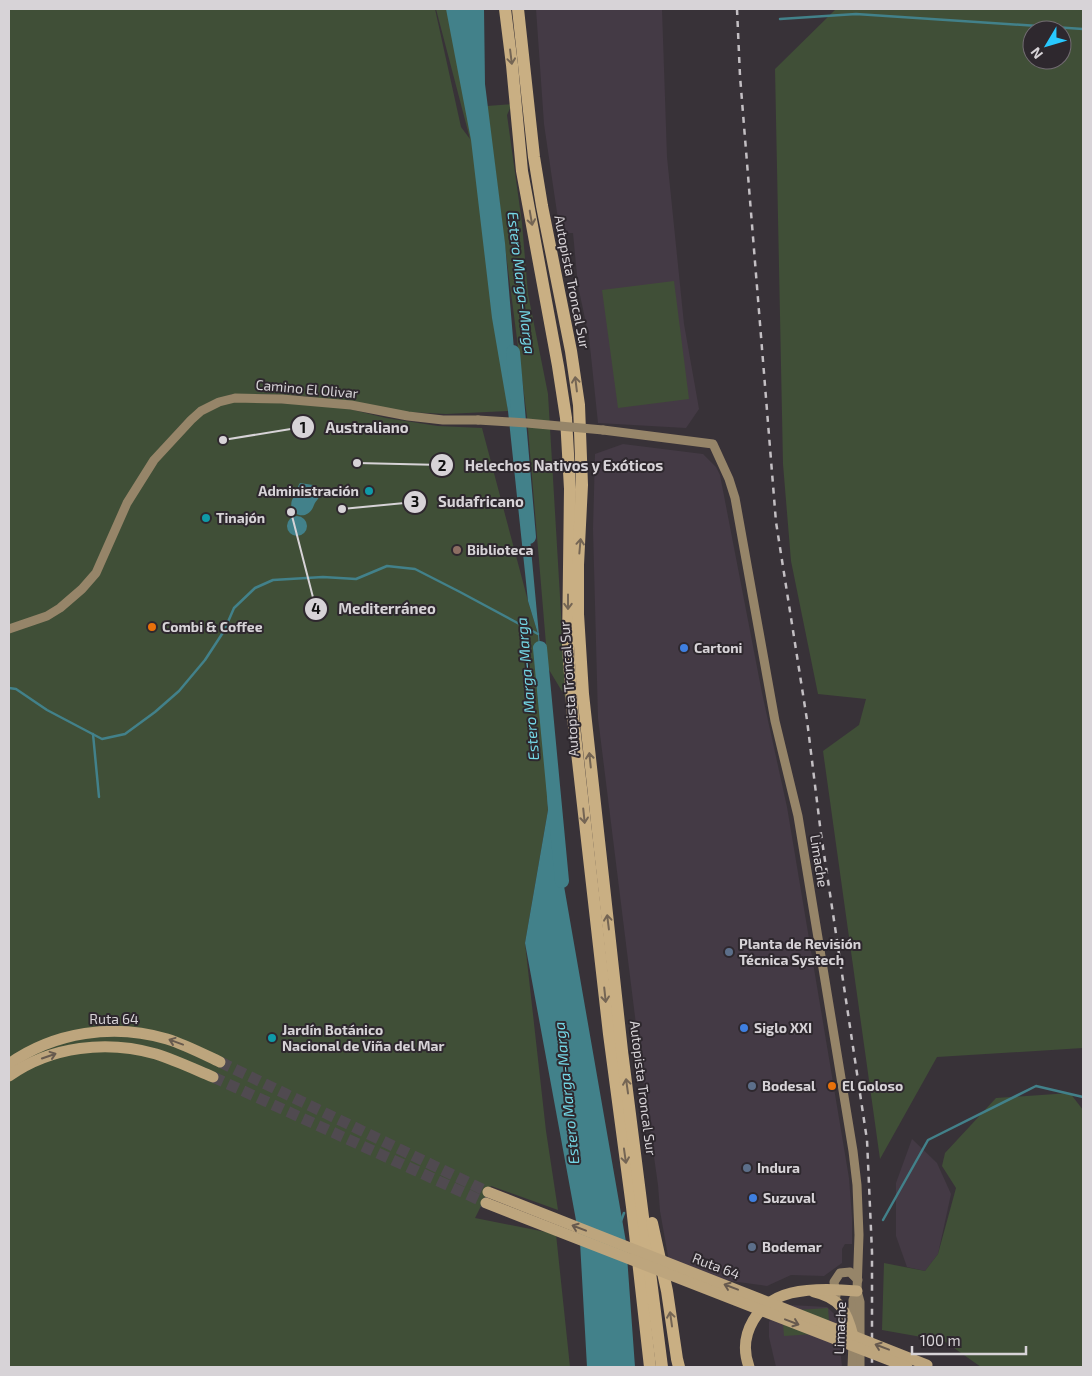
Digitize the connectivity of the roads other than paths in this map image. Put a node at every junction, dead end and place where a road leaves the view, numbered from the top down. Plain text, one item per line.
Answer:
1 (505, 9) edge
2 (518, 9) edge
3 (713, 444) joint
4 (9, 629) edge
5 (220, 1062) tunnel mouth
6 (9, 1064) edge
7 (9, 1076) edge
8 (213, 1077) tunnel mouth
9 (638, 1169) junction
10 (857, 1285) junction
11 (834, 1289) junction
12 (810, 1291) junction
13 (840, 1306) junction
14 (644, 1308) junction
15 (853, 1336) junction
16 (930, 1366) edge
17 (645, 1367) edge
18 (650, 1367) edge
19 (662, 1367) edge
20 (679, 1367) edge
21 (749, 1367) edge
22 (852, 1367) edge
23 (860, 1367) edge
24 (907, 1367) edge

1 -> 14 highway, Autopista Troncal Sur
9 -> 2 highway, Autopista Troncal Sur
3 - 4 main road, Camino El Olivar, bridge
3 - 10 main road, Limache
5 -> 6 highway, Ruta 64
7 -> 8 highway, Ruta 64
9 - 19 highway, Autopista Troncal Sur
20 -> 9 highway
10 - 11 highway
10 - 11 main road
10 - 15 main road, Limache
10 - 23 main road, Limache
11 - 12 highway
11 - 13 main road
12 - 13 highway
12 - 21 highway
13 - 15 highway
14 - 17 highway
14 - 18 highway, Autopista Troncal Sur
15 - 22 main road, Limache
16 -> 24 highway, Ruta 64, bridge

